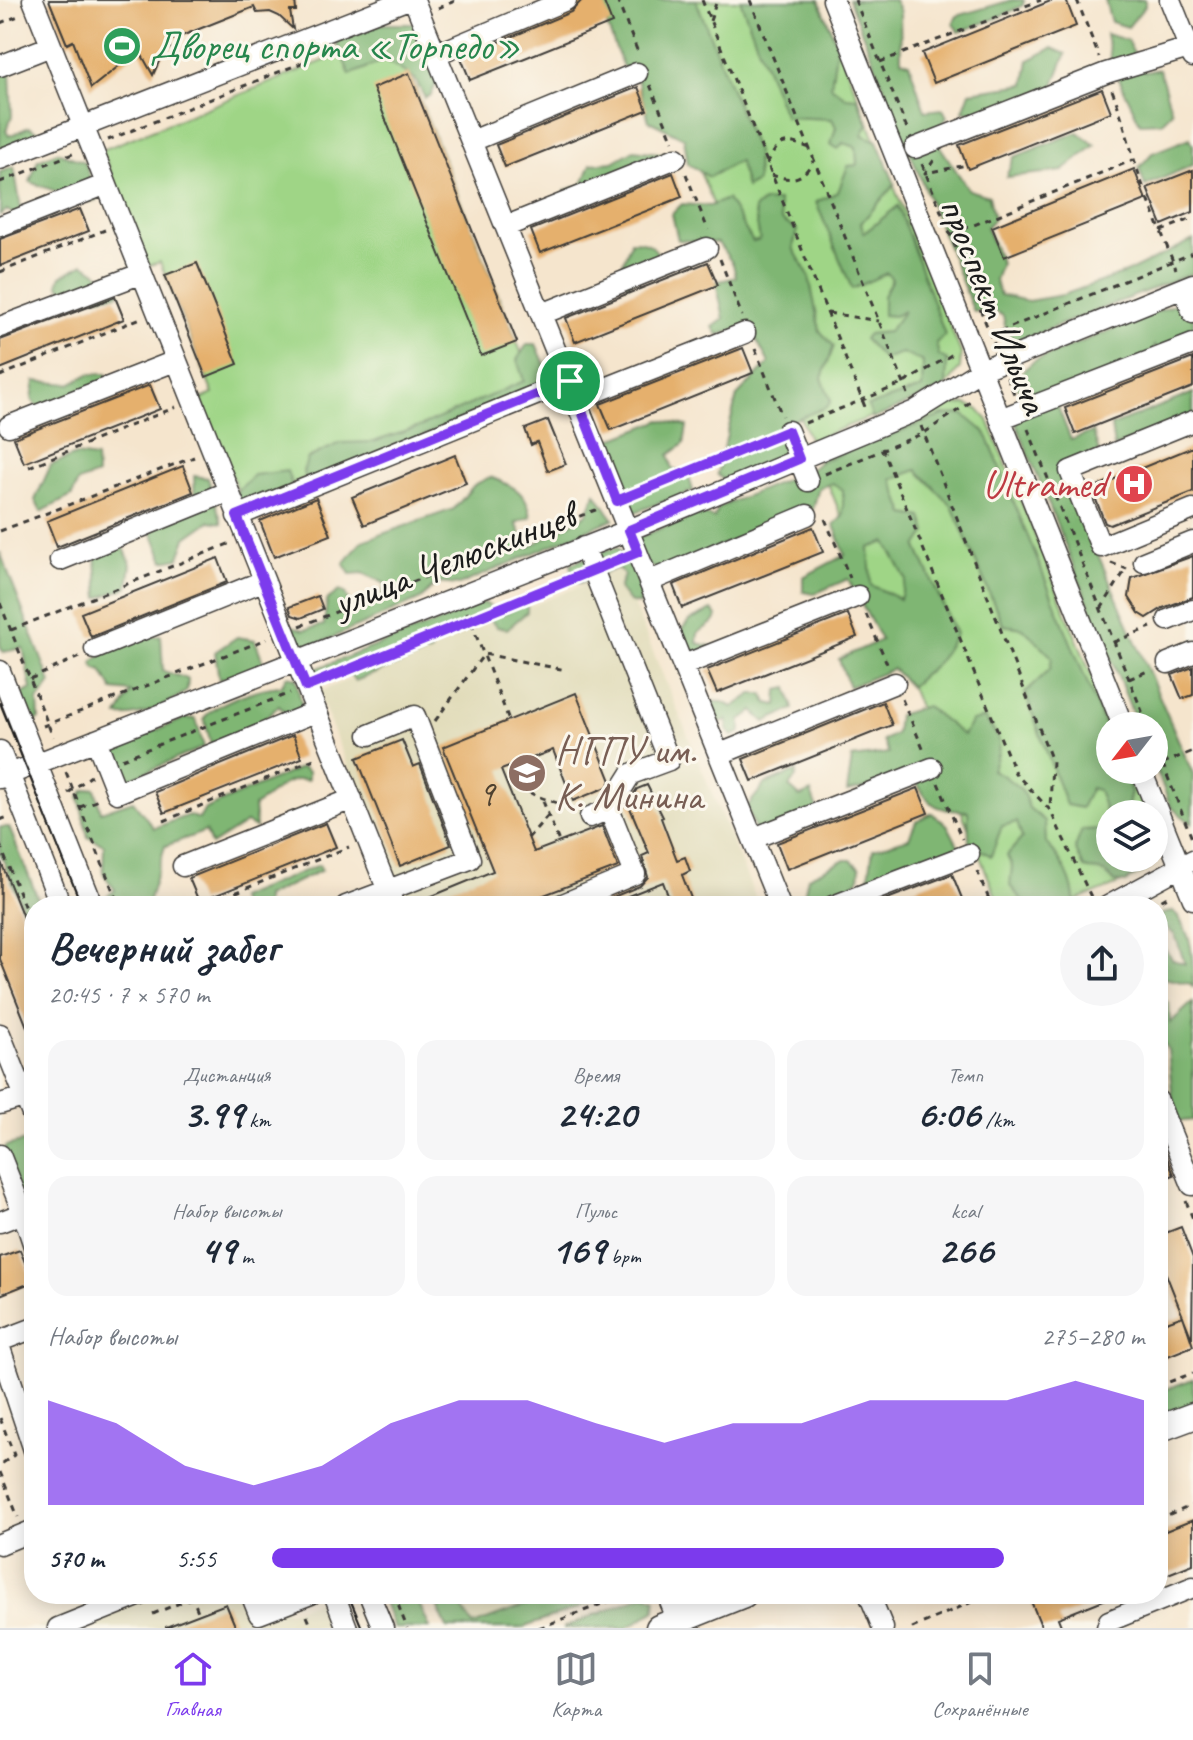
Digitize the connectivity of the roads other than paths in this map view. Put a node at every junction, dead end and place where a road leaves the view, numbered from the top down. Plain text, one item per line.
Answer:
1 (33, 0) edge
2 (566, 0) edge
3 (833, 0) edge
4 (1170, 0) edge
5 (414, 5) edge
6 (51, 46) junction
7 (1191, 53) edge
8 (437, 54) junction
9 (0, 66) edge
10 (641, 69) road end
11 (81, 126) junction
12 (472, 141) junction
13 (915, 148) road end
14 (678, 157) road end
15 (0, 159) edge
16 (104, 185) junction
17 (0, 226) edge
18 (507, 226) junction
19 (712, 246) road end
20 (140, 274) junction
21 (1188, 286) edge
22 (1193, 313) edge
23 (542, 314) junction
24 (0, 327) edge
25 (748, 334) road end
26 (1193, 344) edge
27 (175, 361) junction
28 (981, 370) junction
29 (574, 390) junction
30 (1000, 419) junction
31 (1193, 421) edge
32 (9, 426) dead end
33 (788, 431) road end
34 (799, 459) junction
35 (808, 481) road end
36 (227, 492) junction
37 (1193, 509) edge
38 (807, 515) dead end
39 (237, 516) junction
40 (629, 530) junction
41 (1193, 542) edge
42 (584, 547) junction
43 (60, 560) dead end
44 (1141, 563) road end
45 (263, 581) junction
46 (650, 581) junction
47 (858, 596) dead end
48 (1193, 610) edge
49 (1164, 622) road end
50 (95, 649) road end
51 (1193, 653) edge
52 (295, 660) junction
53 (1168, 663) road end
54 (684, 665) junction
55 (0, 671) edge
56 (895, 683) dead end
57 (315, 712) junction
58 (1117, 712) edge
59 (369, 735) dead end
60 (96, 740) junction
61 (0, 751) edge
62 (720, 754) junction
63 (37, 763) junction
64 (932, 768) dead end
65 (5, 776) edge
66 (1148, 784) edge
67 (352, 799) junction
68 (754, 838) junction
69 (969, 854) dead end
70 (1186, 863) edge
71 (183, 866) dead end
72 (57, 896) edge
73 (89, 896) edge
74 (390, 896) edge
75 (393, 896) edge
76 (582, 896) edge
77 (776, 896) edge
78 (859, 896) edge
79 (1126, 896) edge
80 (1185, 896) edge
81 (0, 1034) edge
82 (24, 1084) edge
83 (24, 1098) edge
84 (0, 1104) edge
85 (1168, 1128) edge
86 (0, 1155) edge
87 (1189, 1186) edge
88 (24, 1203) edge
89 (24, 1213) edge
90 (0, 1222) edge
91 (24, 1332) edge
92 (0, 1341) edge
93 (0, 1348) edge
94 (1193, 1416) edge
95 (24, 1420) edge
96 (1168, 1425) edge
97 (24, 1534) edge
98 (0, 1544) edge
99 (1193, 1587) edge
100 (1168, 1597) edge
101 (118, 1604) edge
102 (292, 1604) edge
103 (338, 1604) edge
104 (373, 1604) edge
105 (668, 1604) edge
106 (719, 1604) edge
107 (873, 1604) edge
108 (1151, 1604) edge
109 (261, 1621) edge
110 (669, 1624) edge
111 (58, 1628) edge
112 (347, 1628) edge
113 (383, 1628) edge
114 (883, 1628) edge
115 (1107, 1628) edge

1 - 6 street
2 - 8 street
3 - 28 street, проспект Ильича
4 - 7 street
5 - 8 street
5 - 11 street
6 - 9 street
6 - 11 street
7 - 13 street
8 - 12 street
10 - 12 street
11 - 15 street
11 - 16 street
12 - 18 street
14 - 18 street
16 - 17 street
16 - 20 street
18 - 23 street
19 - 23 street
20 - 24 street
20 - 27 street
21 - 22 street
21 - 28 street, улица Челюскинцев
23 - 29 street
25 - 29 street
26 - 30 street
27 - 32 street
27 - 36 street
28 - 30 street, проспект Ильича
28 - 34 street, улица Челюскинцев
29 - 39 street
29 - 40 street
30 - 58 street, проспект Ильича
31 - 37 street
33 - 34 street
34 - 35 street
34 - 40 street, улица Челюскинцев
36 - 39 street
36 - 43 street
38 - 46 street
39 - 45 street
40 - 42 street, улица Челюскинцев
40 - 46 street
41 - 44 street
42 - 52 street, улица Челюскинцев
42 - 76 street
45 - 50 street
45 - 52 street
46 - 54 street
47 - 54 street
48 - 49 street
51 - 53 street
52 - 57 street
52 - 60 street, улица Челюскинцев
54 - 62 street
55 - 63 street
56 - 62 street
57 - 60 street
57 - 67 street
59 - 75 street
60 - 63 street, улица Челюскинцев
61 - 65 street
62 - 68 street
63 - 65 street, улица Челюскинцев
63 - 73 street
64 - 68 street
65 - 72 street
66 - 70 street
67 - 71 street
67 - 74 street
68 - 77 street
69 - 78 street
70 - 79 street
70 - 80 street
81 - 82 street
83 - 84 street
85 - 87 street
86 - 88 street
89 - 90 street
91 - 92 street
93 - 95 street
94 - 96 main road
97 - 98 street
99 - 100 street
101 - 111 street
102 - 109 street
103 - 112 street
104 - 113 street
105 - 110 street
106 - 110 main road
107 - 114 street
108 - 115 street

